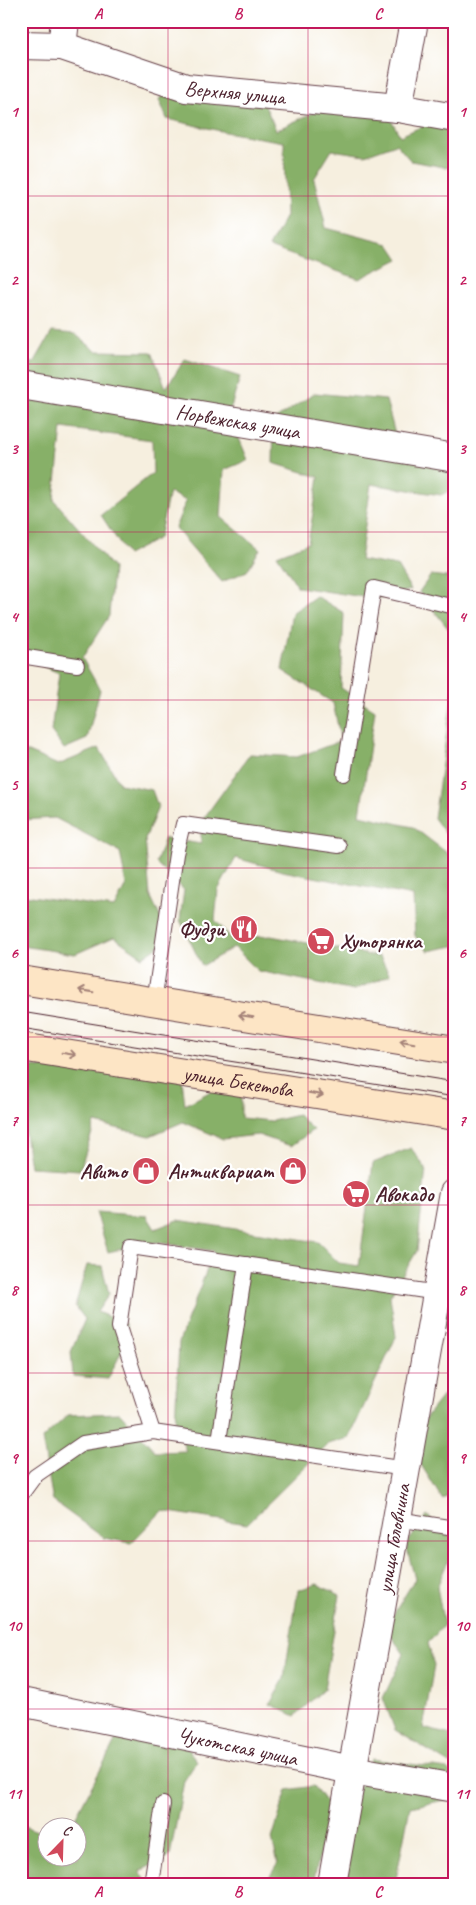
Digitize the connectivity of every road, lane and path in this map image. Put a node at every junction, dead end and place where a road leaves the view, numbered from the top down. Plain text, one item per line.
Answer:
1 (414, 21) edge
2 (64, 34) edge
3 (21, 45) edge
4 (398, 108) junction
5 (455, 118) edge
6 (21, 384) edge
7 (455, 458) edge
8 (455, 607) edge
9 (21, 656) edge
10 (77, 665) dead end
11 (344, 774) dead end
12 (338, 846) dead end
13 (21, 980) edge
14 (154, 1002) junction
15 (21, 1047) edge
16 (455, 1050) edge
17 (455, 1116) edge
18 (455, 1193) edge
19 (246, 1264) junction
20 (438, 1294) junction
21 (153, 1432) junction
22 (219, 1441) junction
23 (406, 1469) junction
24 (21, 1495) edge
25 (397, 1519) junction
26 (455, 1528) edge
27 (21, 1702) edge
28 (352, 1770) junction
29 (455, 1788) edge
30 (164, 1804) dead end
31 (151, 1884) edge
32 (332, 1884) edge

1 - 4 street
2 - 3 street, Верхняя улица
2 - 4 street, Верхняя улица
4 - 5 street, Верхняя улица
6 - 7 street, Норвежская улица
8 - 11 lane
9 - 10 lane
12 - 14 lane
14 -> 13 main road
16 -> 14 main road
15 -> 17 main road, улица Бекетова
18 - 20 street, улица Головнина
19 - 20 lane
19 - 21 lane
19 - 22 lane
20 - 23 street, улица Головнина
21 - 22 lane
21 - 24 lane
22 - 23 lane
23 - 25 street, улица Головнина
25 - 26 lane
25 - 28 street, улица Головнина
27 - 28 street, Чукотская улица
28 - 29 street, Чукотская улица
28 - 32 street, улица Головнина
30 - 31 lane

